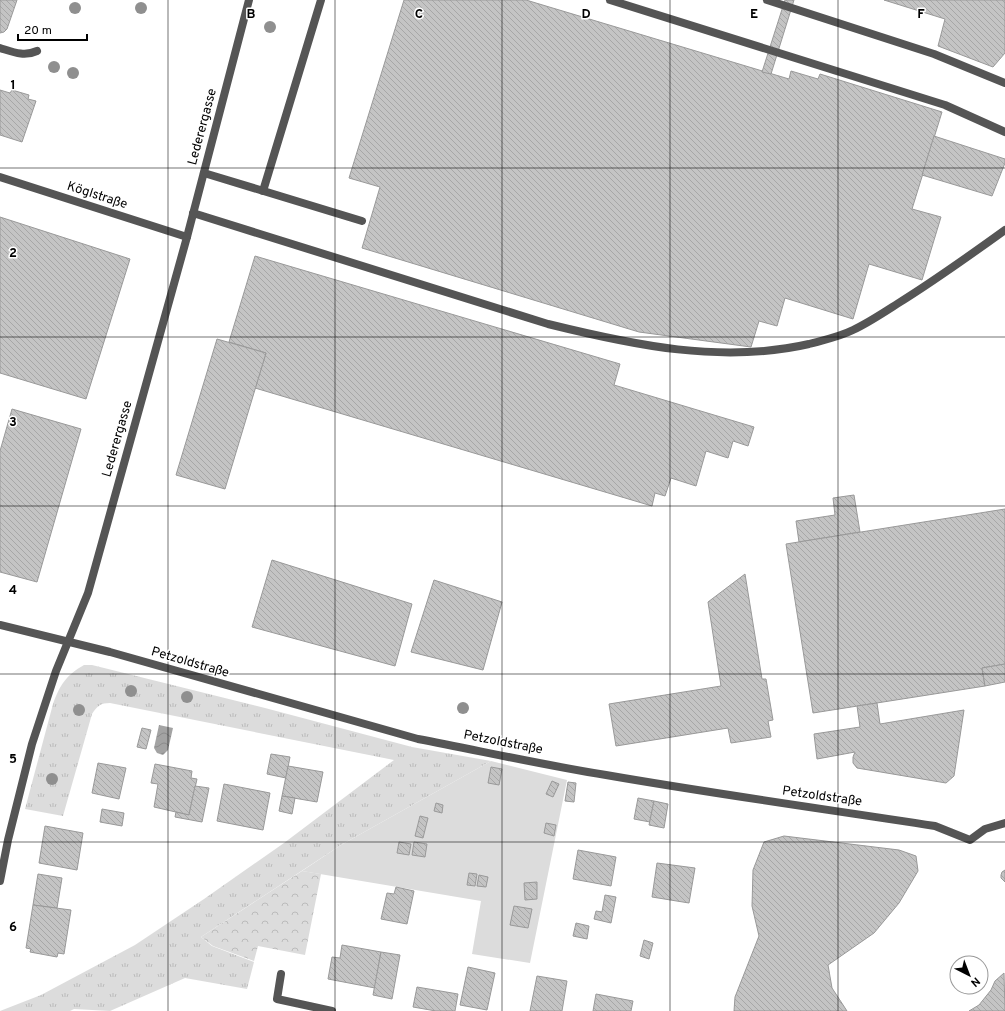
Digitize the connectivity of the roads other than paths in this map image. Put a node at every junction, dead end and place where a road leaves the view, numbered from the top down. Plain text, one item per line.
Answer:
1 (249, 0) edge
2 (321, 0) edge
3 (610, 0) edge
4 (767, 0) edge
5 (0, 48) edge
6 (38, 51) dead end
7 (1005, 82) edge
8 (1005, 132) edge
9 (204, 173) junction
10 (0, 177) edge
11 (263, 191) junction
12 (193, 213) junction
13 (362, 221) dead end
14 (1005, 230) edge
15 (187, 237) junction
16 (0, 625) edge
17 (68, 642) junction
18 (1005, 823) edge
19 (0, 881) edge
20 (281, 974) dead end
21 (332, 1011) edge

1 - 9 street, Lederergasse
2 - 11 street
3 - 8 street
4 - 7 street
5 - 6 street
9 - 11 street
9 - 12 street, Lederergasse
10 - 15 street, Köglstraße
11 - 13 street
12 - 14 street
12 - 15 street, Lederergasse
15 - 17 street, Lederergasse
16 - 17 street, Petzoldstraße
17 - 18 street, Petzoldstraße
17 - 19 street, Lederergasse
20 - 21 street

